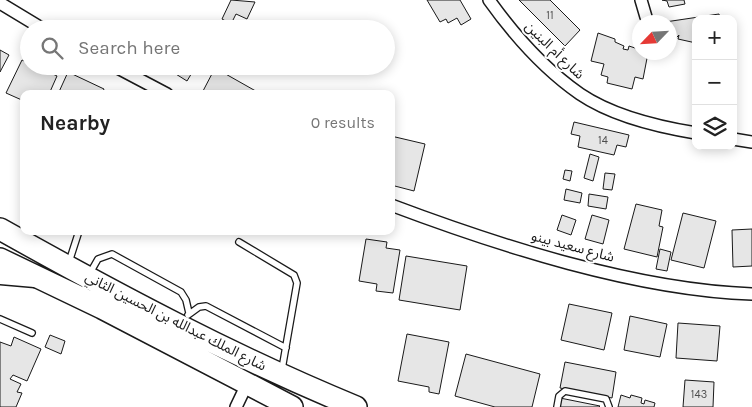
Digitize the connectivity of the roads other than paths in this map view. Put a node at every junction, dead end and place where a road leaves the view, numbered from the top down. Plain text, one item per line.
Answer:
1 (489, 0) edge
2 (642, 0) edge
3 (0, 3) edge
4 (646, 15) edge
5 (29, 20) edge
6 (131, 75) edge
7 (159, 90) edge
8 (692, 132) edge
9 (737, 140) edge
10 (752, 142) edge
11 (395, 206) edge
12 (0, 229) edge
13 (78, 235) edge
14 (239, 242) dead end
15 (0, 259) edge
16 (68, 266) junction
17 (0, 276) edge
18 (88, 277) junction
19 (42, 279) junction
20 (752, 294) edge
21 (0, 319) edge
22 (184, 319) junction
23 (32, 334) dead end
24 (286, 348) junction
25 (281, 374) junction
26 (247, 384) junction
27 (236, 407) edge
28 (292, 407) edge
29 (356, 407) edge
30 (557, 407) edge
31 (609, 407) edge

1 - 8 street, شارع أم البنين
2 - 4 street
3 - 5 street
6 - 7 street
9 - 10 street
11 - 20 street, شارع سعيد بينو
12 - 16 highway, شارع الملك عبدالله بن الحسين الثاني
13 - 16 lane
14 - 24 lane
15 - 19 highway, شارع الملك عبدالله بن الحسين الثاني
16 - 18 highway, شارع الملك عبدالله بن الحسين الثاني
17 - 19 street
18 - 22 highway, شارع الملك عبدالله بن الحسين الثاني
18 - 22 lane
19 - 26 highway, شارع الملك عبدالله بن الحسين الثاني
21 - 23 lane
22 - 24 lane
22 - 25 highway, شارع الملك عبدالله بن الحسين الثاني
24 - 25 lane
25 - 29 highway, شارع الملك عبدالله بن الحسين الثاني
26 - 27 street
26 - 28 highway, شارع الملك عبدالله بن الحسين الثاني
30 - 31 lane

